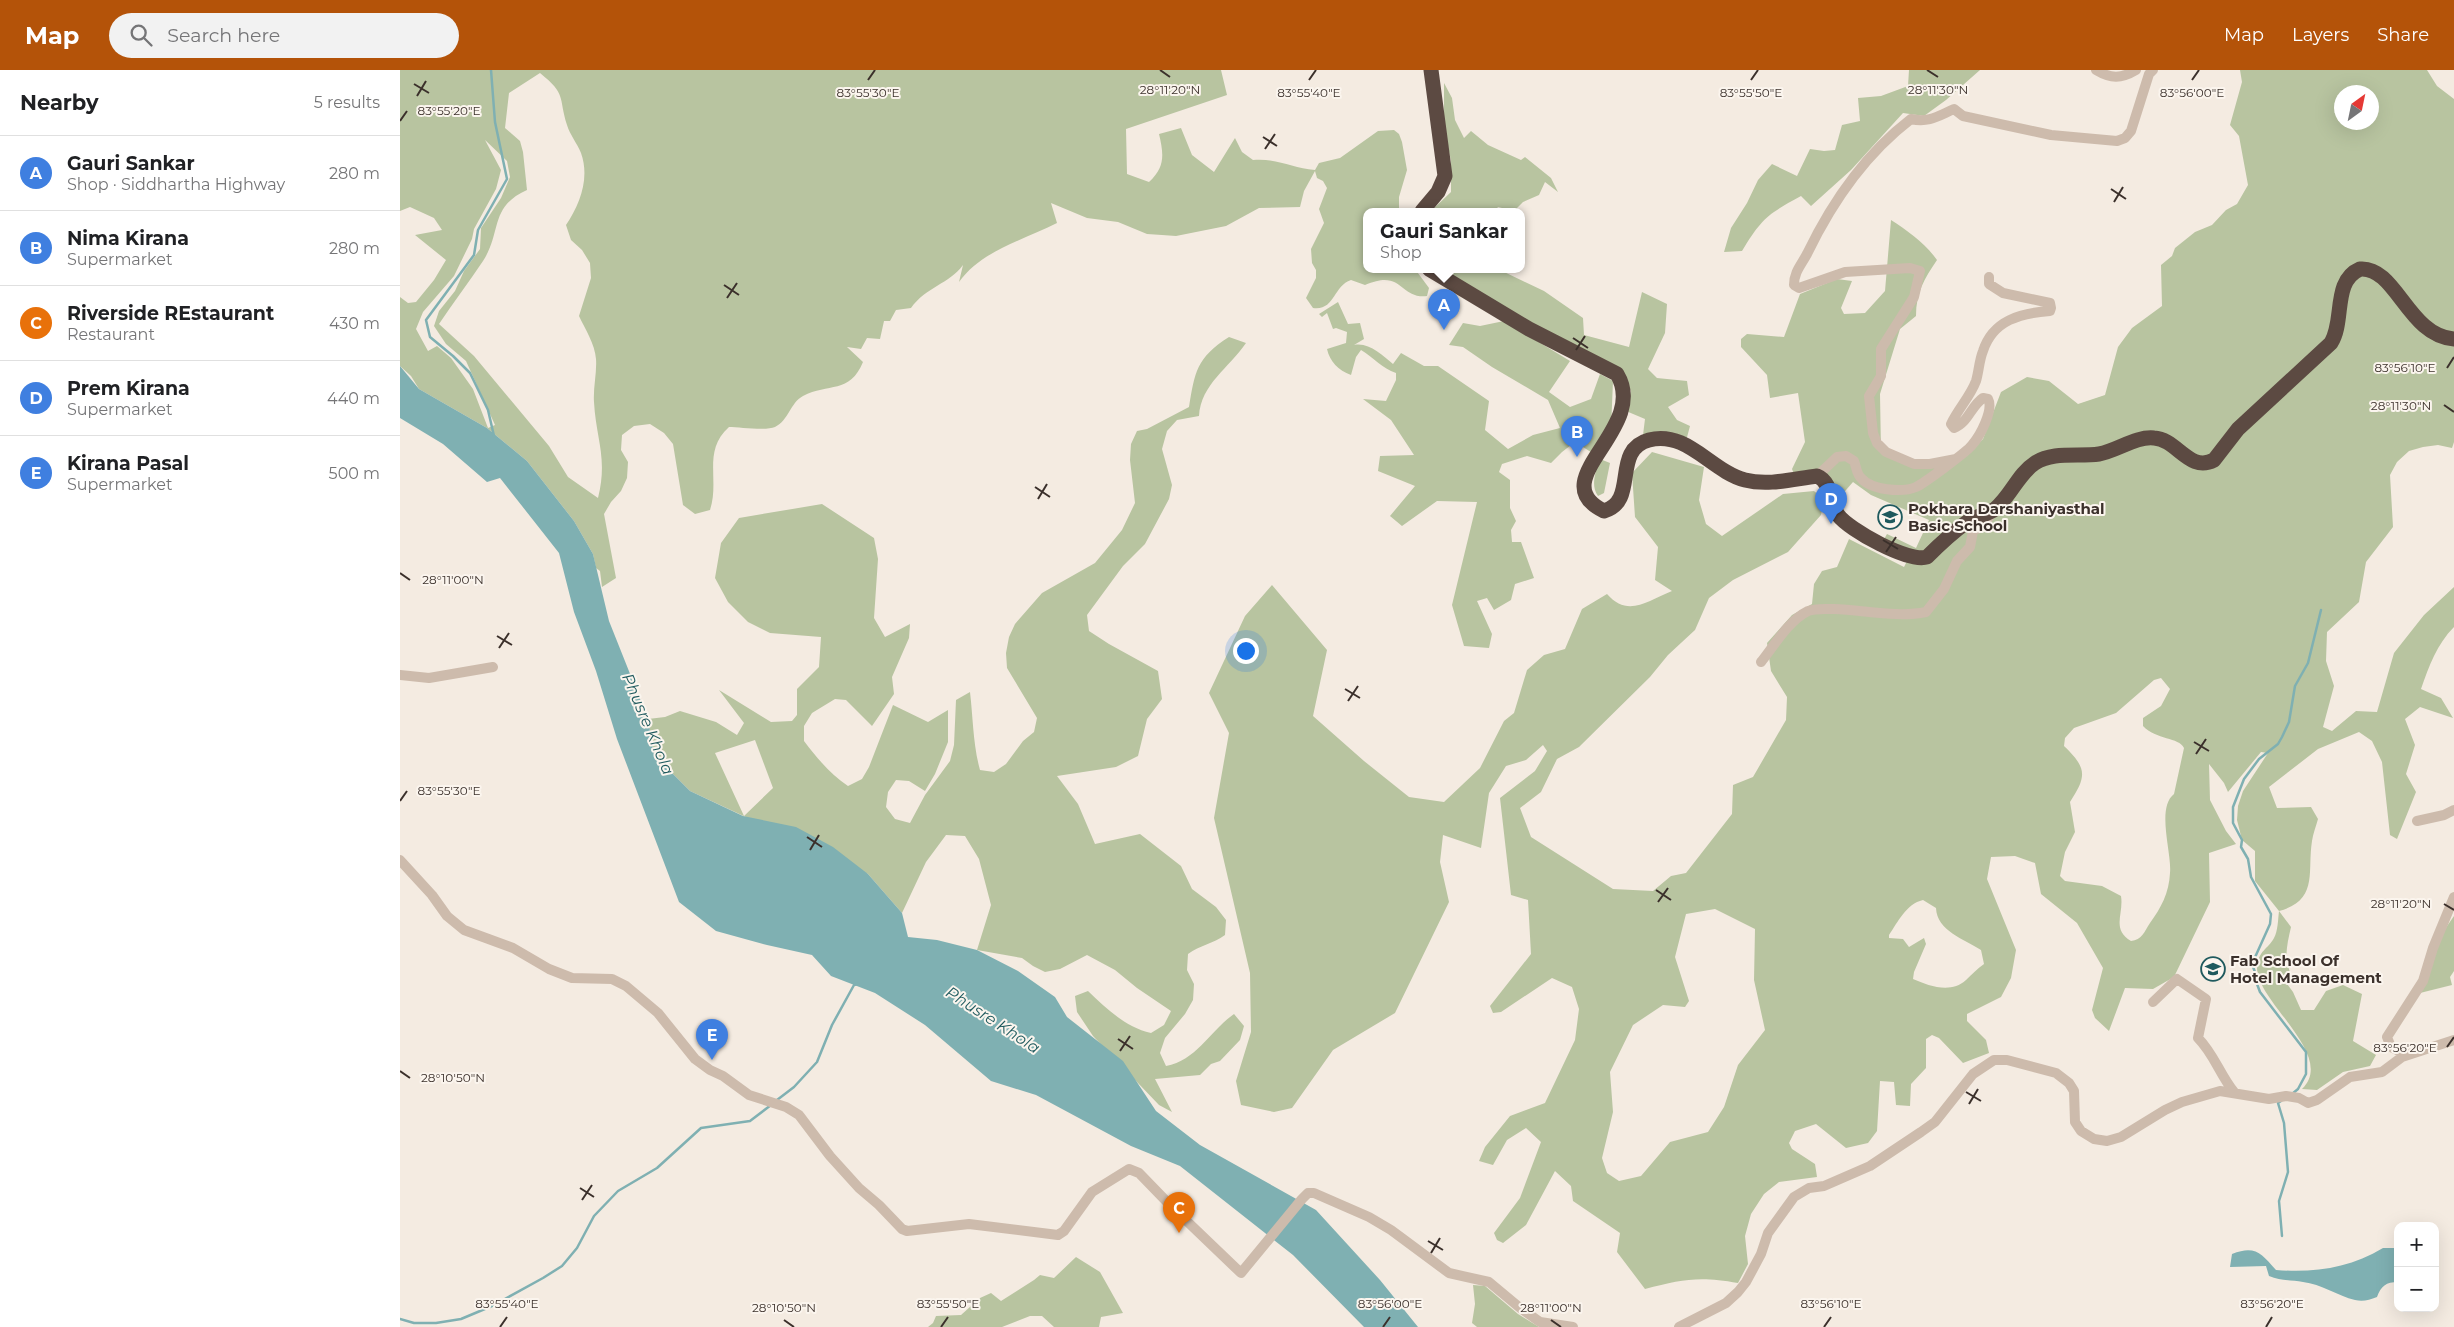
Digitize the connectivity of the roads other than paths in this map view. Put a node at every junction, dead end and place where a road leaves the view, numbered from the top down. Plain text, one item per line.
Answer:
1 (1431, 70) edge
2 (2096, 70) edge
3 (2136, 70) edge
4 (2154, 70) edge
5 (1425, 208) edge
6 (1436, 273) edge
7 (1989, 277) dead end
8 (2454, 339) edge
9 (1956, 458) junction
10 (1817, 476) junction
11 (1994, 510) junction
12 (1761, 662) dead end
13 (493, 667) dead end
14 (400, 675) edge
15 (2454, 810) edge
16 (2418, 821) dead end
17 (400, 860) edge
18 (2454, 897) edge
19 (2153, 1002) dead end
20 (2454, 1040) edge
21 (2415, 1052) junction
22 (2234, 1092) junction
23 (1573, 1327) edge
24 (1679, 1327) edge

1 - 5 highway
2 - 3 street
4 - 9 street
6 - 10 highway
7 - 9 street
8 - 11 highway
9 - 10 street
10 - 11 highway
11 - 12 street
13 - 14 street
15 - 16 street
17 - 23 street
18 - 21 street
19 - 22 street
20 - 21 street
21 - 22 street
22 - 24 street

